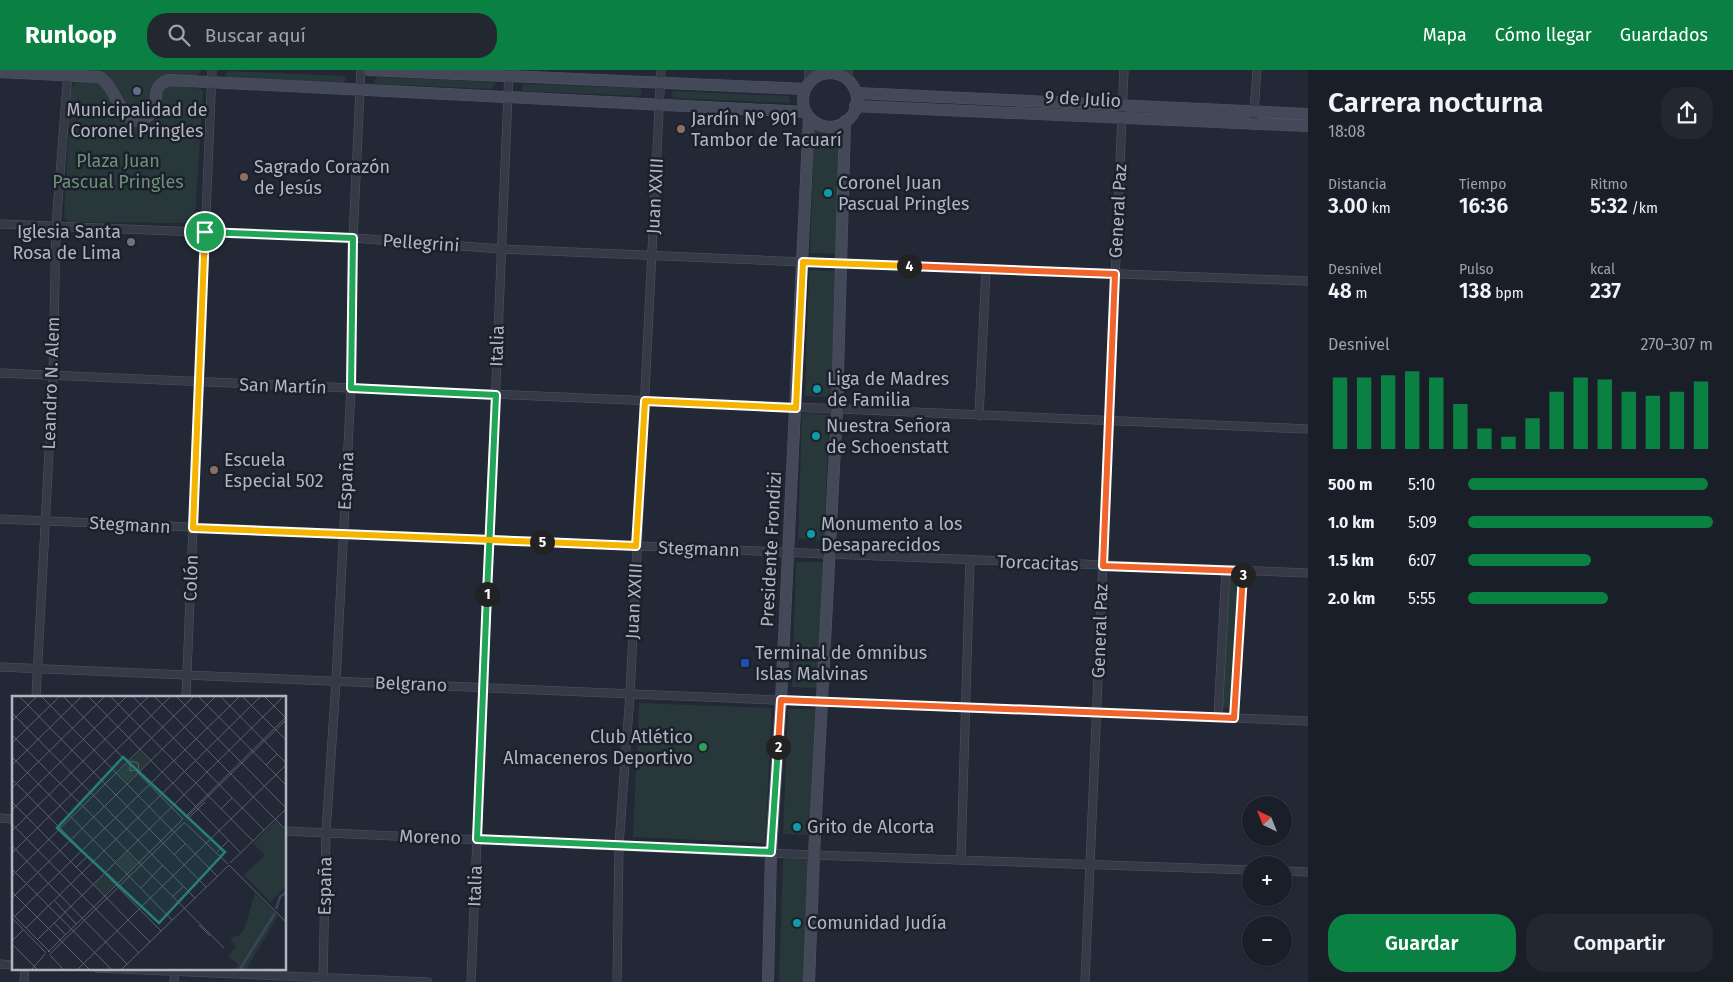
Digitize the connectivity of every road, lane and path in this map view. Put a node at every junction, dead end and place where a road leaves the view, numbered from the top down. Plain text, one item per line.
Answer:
1 (212, 70) edge
2 (361, 70) edge
3 (369, 70) edge
4 (661, 70) edge
5 (809, 70) edge
6 (1124, 70) edge
7 (1257, 70) edge
8 (829, 71) edge
9 (0, 72) edge
10 (68, 72) edge
11 (509, 73) edge
12 (848, 75) edge
13 (211, 83) junction
14 (660, 83) junction
15 (807, 86) junction
16 (360, 89) junction
17 (856, 93) junction
18 (508, 97) junction
19 (990, 99) junction
20 (659, 104) junction
21 (1123, 105) junction
22 (856, 106) junction
23 (1254, 111) junction
24 (990, 113) junction
25 (1308, 114) edge
26 (808, 115) junction
27 (1122, 119) junction
28 (845, 121) junction
29 (1253, 125) junction
30 (1308, 126) edge
31 (0, 224) edge
32 (56, 226) junction
33 (205, 232) junction
34 (353, 238) junction
35 (502, 249) junction
36 (652, 255) junction
37 (803, 262) junction
38 (841, 263) junction
39 (986, 269) junction
40 (1115, 274) junction
41 (1308, 280) edge
42 (0, 373) edge
43 (53, 376) junction
44 (199, 382) junction
45 (351, 388) junction
46 (496, 395) junction
47 (645, 401) junction
48 (796, 408) junction
49 (837, 409) junction
50 (979, 416) junction
51 (1109, 421) junction
52 (1308, 429) edge
53 (0, 518) edge
54 (45, 521) junction
55 (193, 528) junction
56 (343, 533) junction
57 (490, 540) junction
58 (636, 546) junction
59 (788, 553) junction
60 (829, 554) junction
61 (970, 560) junction
62 (1103, 566) junction
63 (1226, 570) junction
64 (1243, 571) junction
65 (1308, 573) edge
66 (0, 667) edge
67 (38, 669) junction
68 (187, 675) junction
69 (336, 681) junction
70 (484, 688) junction
71 (630, 694) junction
72 (36, 696) edge
73 (186, 696) edge
74 (781, 700) junction
75 (822, 702) junction
76 (965, 708) junction
77 (1096, 713) junction
78 (1218, 717) junction
79 (1234, 718) junction
80 (1308, 721) edge
81 (286, 831) edge
82 (326, 832) junction
83 (477, 839) junction
84 (619, 845) junction
85 (771, 852) junction
86 (814, 855) junction
87 (960, 860) junction
88 (1090, 864) junction
89 (1242, 870) edge
90 (1292, 871) edge
91 (1308, 872) edge
92 (174, 970) edge
93 (323, 980) edge
94 (393, 981) edge
95 (174, 982) edge
96 (428, 982) edge
97 (471, 982) edge
98 (617, 982) edge
99 (768, 982) edge
100 (809, 982) edge
101 (1085, 982) edge

1 - 13 street, Colón
2 - 16 street, España
3 - 11 main road
4 - 14 street, Juan XXIII
5 - 15 street
6 - 21 street, General Paz
7 - 23 street
8 - 12 main road
8 - 15 main road
9 - 10 main road
10 - 13 main road
10 - 32 street, Leandro N. Alem
11 - 14 main road
11 - 18 street, Italia
12 - 17 main road
13 - 16 main road
13 - 33 street, Colón
14 - 15 main road
14 - 20 street, Juan XXIII
15 - 26 main road
16 - 18 main road
16 - 34 street, España
17 - 19 main road, 9 de Julio
17 - 22 main road
18 - 20 main road
18 - 35 street, Italia
19 - 21 main road, 9 de Julio
19 - 24 main road
20 - 26 main road
20 - 36 street, Juan XXIII
21 - 23 main road, 9 de Julio
21 - 27 street, General Paz
22 - 24 main road, 9 de Julio
22 - 28 main road
23 - 25 main road, 9 de Julio
23 - 29 street
24 - 27 main road, 9 de Julio
26 - 28 main road
26 - 37 main road, Presidente Frondizi
27 - 29 main road, 9 de Julio
27 - 40 street, General Paz
28 - 38 main road
29 - 30 main road, 9 de Julio
31 - 32 street, Pellegrini
32 - 33 street, Pellegrini
32 - 43 street, Leandro N. Alem
33 - 34 street, Pellegrini
33 - 44 street, Colón
34 - 35 street, Pellegrini
34 - 45 street, España
35 - 36 street, Pellegrini
35 - 46 street, Italia
36 - 37 street, Pellegrini
36 - 47 street, Juan XXIII
37 - 38 street, Pellegrini
37 - 48 main road, Presidente Frondizi
38 - 39 street, Pellegrini
38 - 49 main road
39 - 40 street, Pellegrini
39 - 50 street
40 - 41 street, Pellegrini
40 - 51 street, General Paz
42 - 43 street, San Martín
43 - 44 street, San Martín
43 - 54 street, Leandro N. Alem
44 - 45 street, San Martín
44 - 55 street, Colón
45 - 46 street, San Martín
45 - 56 street, España
46 - 47 street, San Martín
46 - 57 street, Italia
47 - 48 street, San Martín
47 - 58 street, Juan XXIII
48 - 49 street, San Martín
48 - 59 main road, Presidente Frondizi
49 - 50 street, San Martín
49 - 60 main road
50 - 51 street, San Martín
51 - 52 street, San Martín
51 - 62 street, General Paz
53 - 54 street, Stegmann
54 - 55 street, Stegmann
54 - 67 street, Leandro N. Alem
55 - 56 street, Stegmann
55 - 68 street, Colón
56 - 57 street, Stegmann
56 - 69 street, España
57 - 58 street, Stegmann
57 - 70 street, Italia
58 - 59 street, Stegmann
58 - 71 street, Juan XXIII
59 - 60 street, Stegmann
59 - 74 main road, Presidente Frondizi
60 - 61 street, Torcacitas
60 - 75 main road
61 - 62 street, Torcacitas
61 - 76 street
62 - 63 street, Torcacitas
62 - 77 street, General Paz
63 - 64 street, Torcacitas
63 - 78 street
64 - 65 street, Torcacitas
64 - 79 street
66 - 67 street, Belgrano
67 - 68 street, Belgrano
67 - 72 street, Leandro N. Alem
68 - 69 street, Belgrano
68 - 73 street, Colón
69 - 70 street, Belgrano
69 - 82 street, España
70 - 71 street, Belgrano
70 - 83 street, Italia
71 - 74 street, Belgrano
71 - 84 street, Juan XXIII
74 - 75 street, Belgrano
74 - 85 main road, Presidente Frondizi
75 - 76 street, Belgrano
75 - 86 main road
76 - 77 street, Belgrano
76 - 87 street
77 - 78 street, Belgrano
77 - 88 street, General Paz
78 - 79 street, Belgrano
79 - 80 street, Belgrano
81 - 82 street, Moreno
82 - 83 street, Moreno
82 - 93 street, España
83 - 84 street, Moreno
83 - 97 street, Italia
84 - 85 street, Moreno
84 - 98 street, Juan XXIII
85 - 86 street, Moreno
85 - 99 main road, Presidente Frondizi
86 - 87 street, Moreno
86 - 100 main road
87 - 88 street, Moreno
88 - 89 street, Moreno
88 - 101 street, General Paz
90 - 91 street
92 - 93 street
92 - 95 street
93 - 94 street
94 - 96 street

